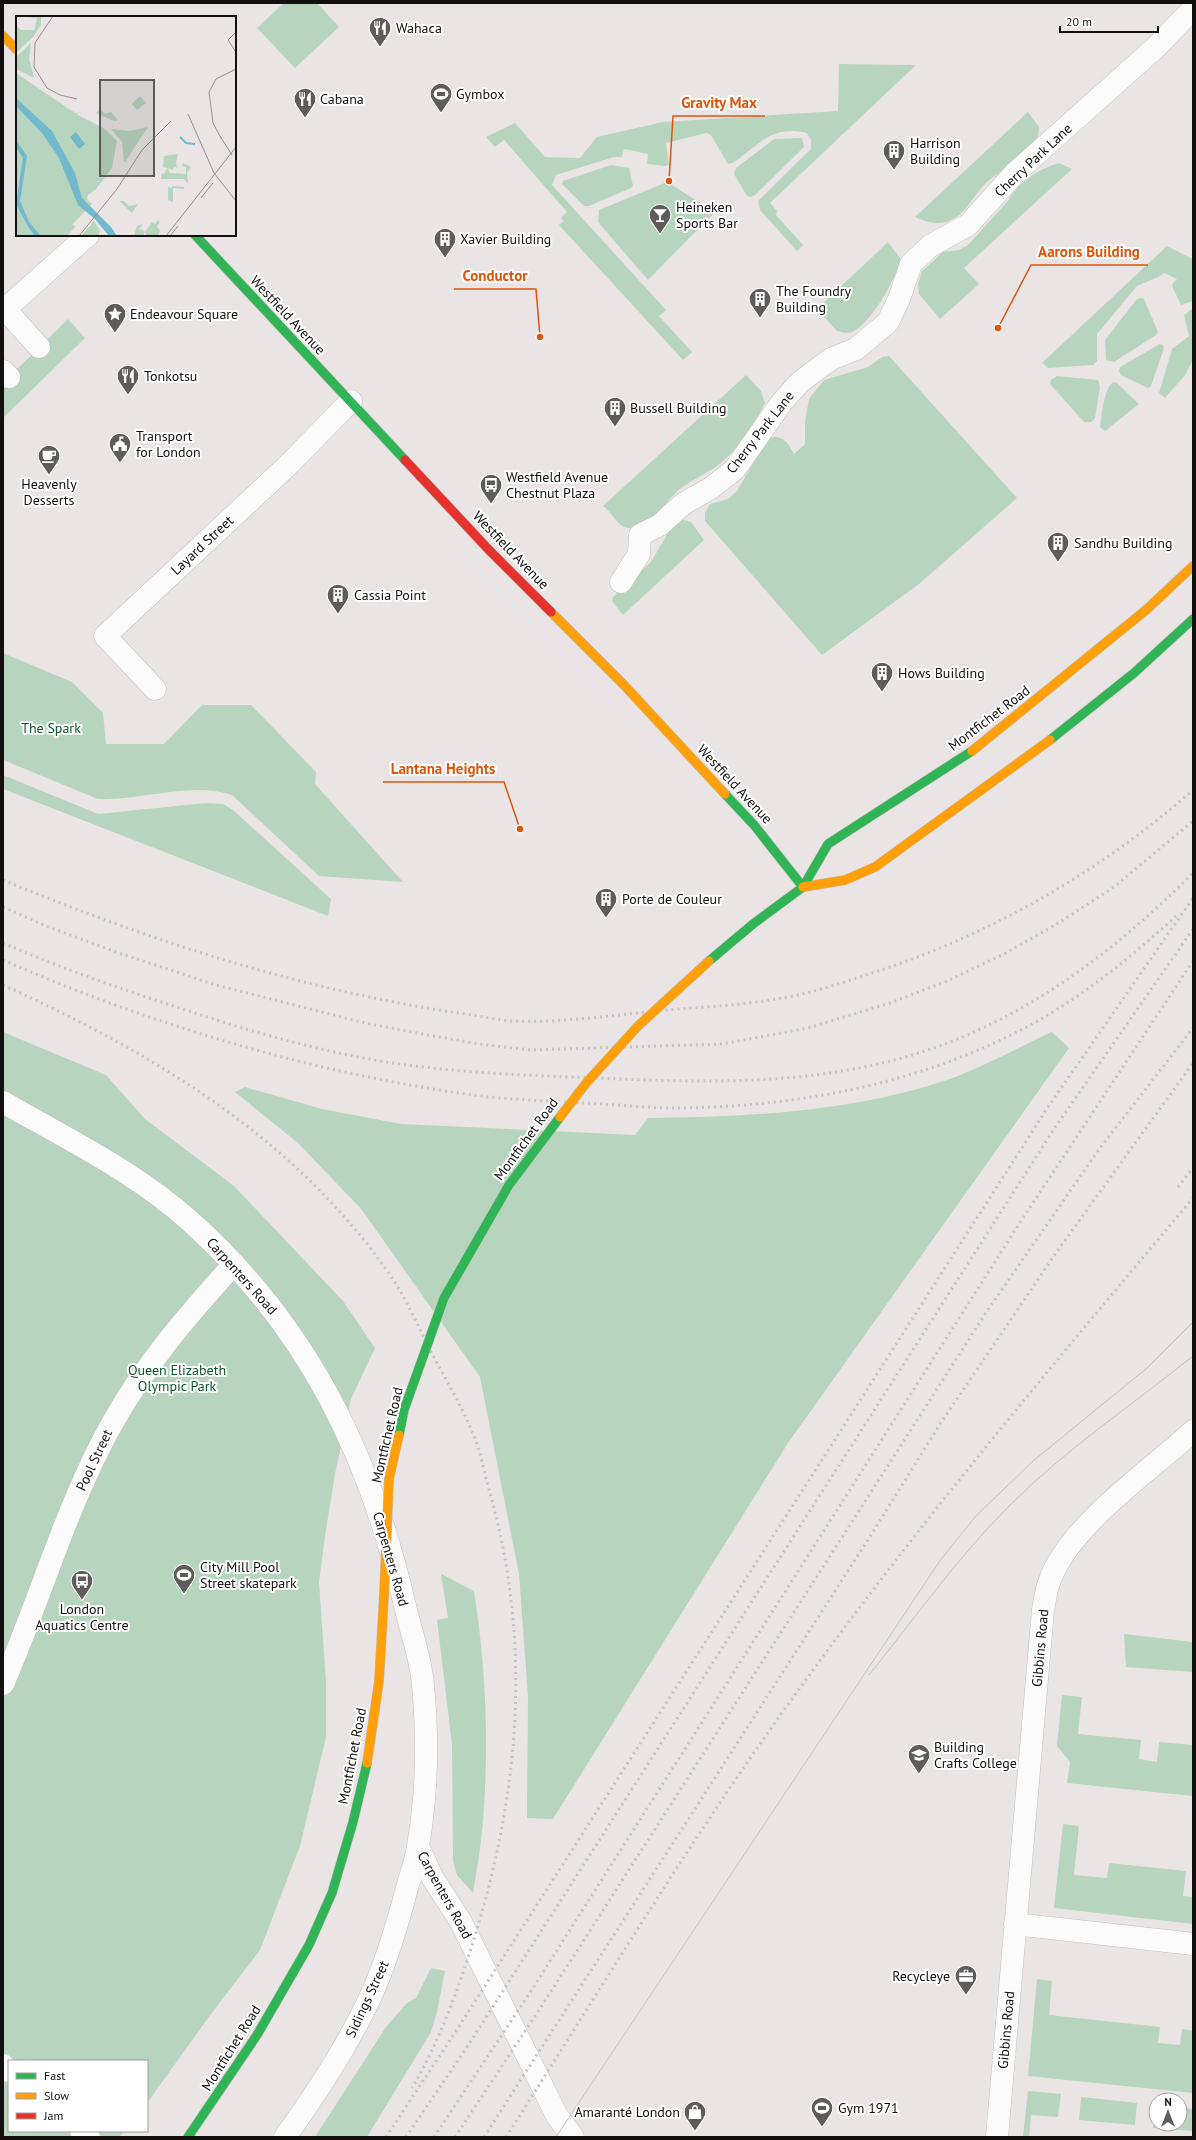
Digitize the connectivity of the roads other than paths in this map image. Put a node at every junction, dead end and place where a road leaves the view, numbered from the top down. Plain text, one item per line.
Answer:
1 (1193, 9) edge
2 (3, 36) edge
3 (16, 49) edge
4 (87, 236) edge
5 (196, 236) edge
6 (4, 309) edge
7 (39, 347) dead end
8 (351, 401) junction
9 (1193, 566) edge
10 (621, 582) dead end
11 (1193, 619) edge
12 (154, 689) dead end
13 (803, 887) junction
14 (3, 1102) edge
15 (234, 1264) junction
16 (1193, 1431) edge
17 (3, 1684) edge
18 (418, 1846) junction
19 (1015, 1924) junction
20 (1193, 1944) edge
21 (188, 2137) edge
22 (285, 2137) edge
23 (573, 2137) edge
24 (997, 2137) edge

1 - 10 street, Cherry Park Lane
2 - 3 street
4 - 6 street
5 - 8 street, Westfield Avenue
6 - 7 street
8 - 12 street, Layard Street
8 - 13 street, Westfield Avenue
9 - 13 street, Montfichet Road
11 - 13 street, Montfichet Road
13 - 21 street, Montfichet Road, bridge
14 - 15 street, Carpenters Road
15 - 17 street, Pool Street
15 - 18 street, Carpenters Road
16 - 19 street, Gibbins Road
18 - 22 street, Sidings Street
18 - 23 street, Carpenters Road
19 - 20 street
19 - 24 street, Gibbins Road

